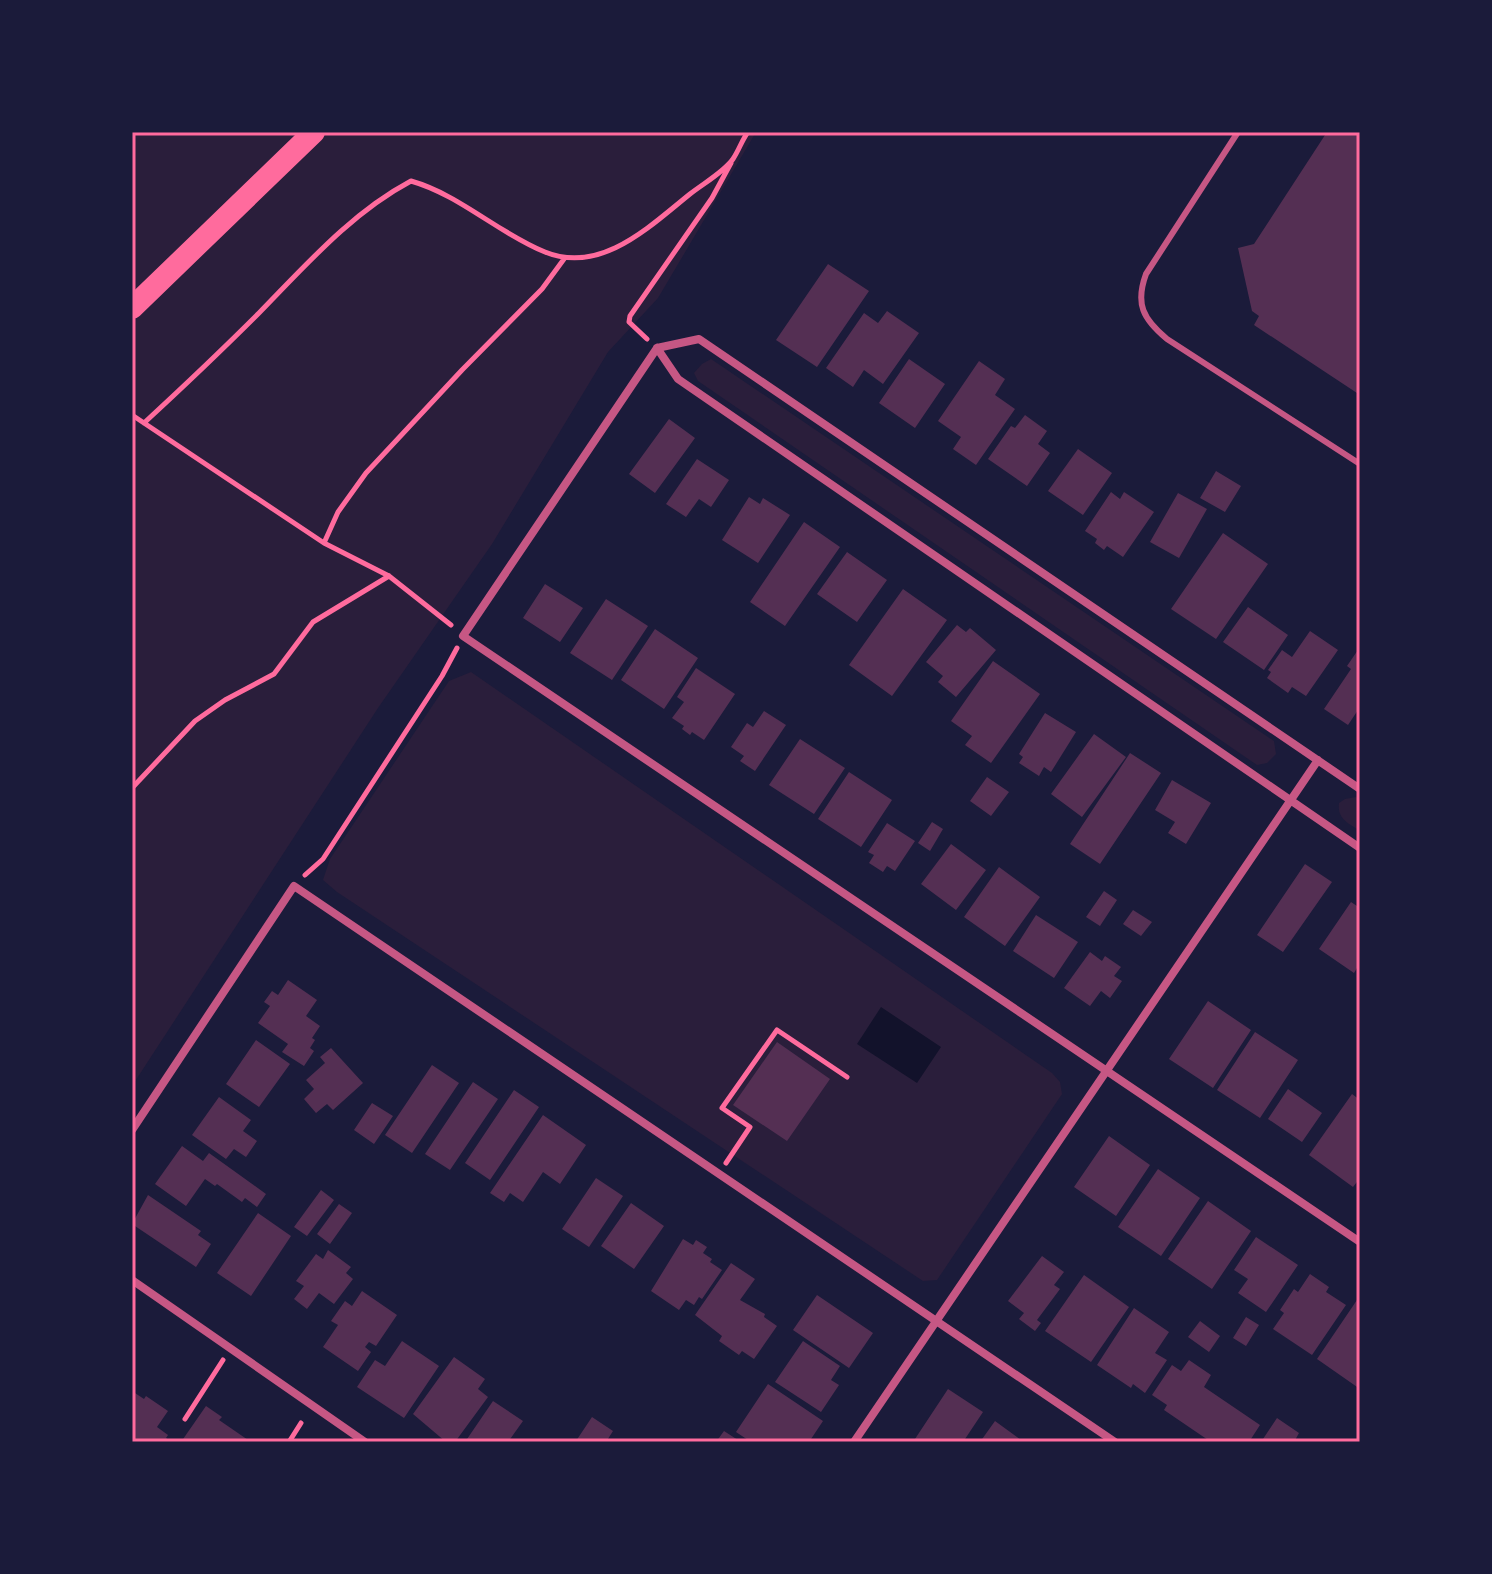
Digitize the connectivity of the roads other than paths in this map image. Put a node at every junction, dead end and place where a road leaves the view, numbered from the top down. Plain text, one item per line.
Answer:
1 (314, 132) edge
2 (1238, 132) edge
3 (132, 308) edge
4 (657, 348) junction
5 (1360, 464) edge
6 (1318, 760) junction
7 (1360, 789) edge
8 (1290, 801) junction
9 (1360, 848) edge
10 (1105, 1070) junction
11 (132, 1130) edge
12 (1360, 1242) edge
13 (132, 1280) edge
14 (935, 1320) junction
15 (365, 1442) edge
16 (854, 1442) edge
17 (1115, 1442) edge

1 - 3 highway
2 - 5 lane
4 - 6 street
4 - 8 street
4 - 10 street
6 - 7 street
6 - 8 street
8 - 9 street
8 - 10 street
10 - 12 street
10 - 14 street
11 - 14 street
13 - 15 street
14 - 16 street
14 - 17 street

